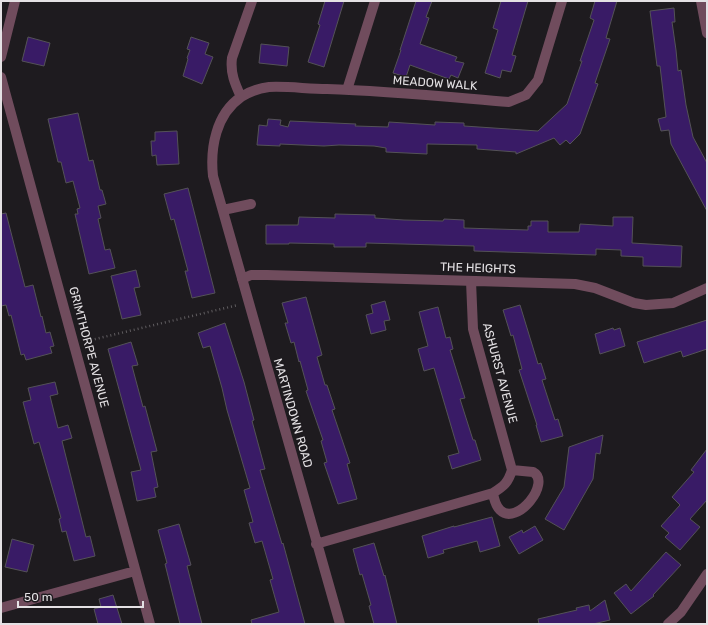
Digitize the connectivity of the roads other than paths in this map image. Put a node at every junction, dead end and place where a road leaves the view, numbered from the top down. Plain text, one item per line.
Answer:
1 (15, 1) edge
2 (252, 1) edge
3 (375, 1) edge
4 (562, 1) edge
5 (702, 1) edge
6 (707, 33) edge
7 (1, 57) edge
8 (1, 77) edge
9 (347, 90) junction
10 (241, 97) junction
11 (251, 204) dead end
12 (223, 210) junction
13 (242, 279) junction
14 (471, 281) junction
15 (707, 288) edge
16 (512, 470) junction
17 (492, 493) junction
18 (316, 544) junction
19 (136, 571) junction
20 (707, 574) edge
21 (1, 608) edge
22 (150, 624) edge
23 (340, 624) edge
24 (668, 624) edge

1 - 7 street
2 - 10 street
3 - 9 street
4 - 9 street, MEADOW WALK
5 - 6 street
8 - 19 street, GRIMTHORPE AVENUE
9 - 10 street, MEADOW WALK
10 - 12 street, MARTINDOWN ROAD
11 - 12 street
12 - 13 street, MARTINDOWN ROAD
13 - 14 street, THE HEIGHTS
13 - 18 street, MARTINDOWN ROAD
14 - 15 street, THE HEIGHTS
14 - 16 street, ASHURST AVENUE
16 - 17 street
16 - 17 street
17 - 18 street
18 - 23 street, MARTINDOWN ROAD
19 - 21 street
19 - 22 street, GRIMTHORPE AVENUE
20 - 24 street

